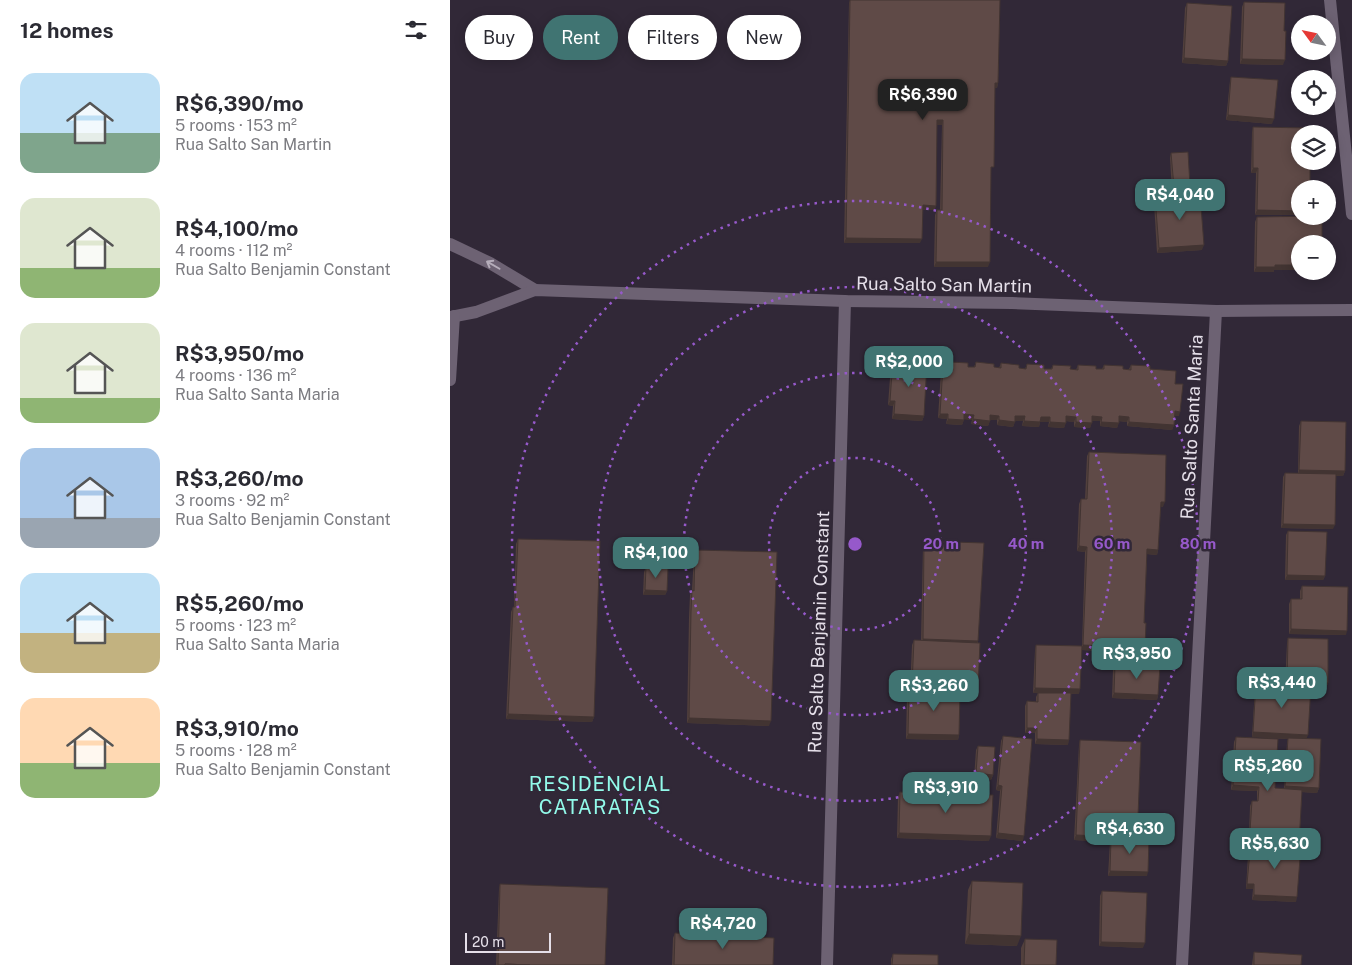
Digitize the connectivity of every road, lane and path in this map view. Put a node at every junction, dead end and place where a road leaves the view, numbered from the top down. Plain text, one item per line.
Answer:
1 (1330, 0) edge
2 (1352, 214) edge
3 (450, 244) edge
4 (535, 290) junction
5 (845, 301) junction
6 (1352, 310) edge
7 (1216, 311) junction
8 (452, 317) edge
9 (450, 380) edge
10 (827, 965) edge
11 (1182, 965) edge

1 - 2 street
4 -> 3 street, Rua Salto San Martin
4 - 5 street, Rua Salto San Martin
4 - 8 street, Rua Salto San Martin
5 - 7 street, Rua Salto San Martin
5 - 10 street, Rua Salto Benjamin Constant
6 - 7 street, Rua Salto San Martin
7 - 11 street, Rua Salto Santa Maria
8 - 9 street

